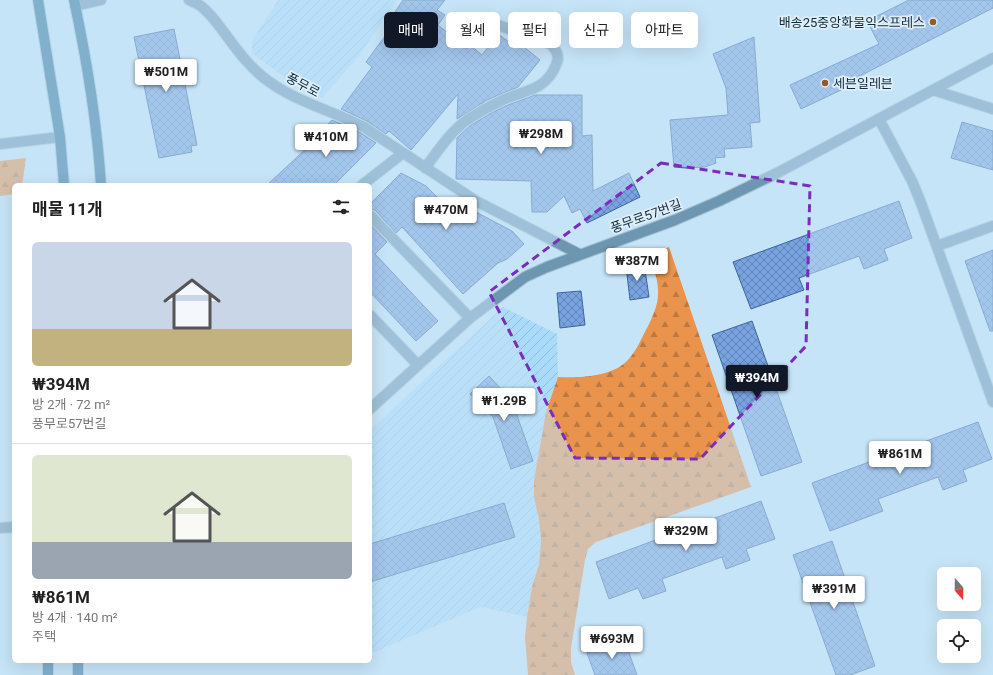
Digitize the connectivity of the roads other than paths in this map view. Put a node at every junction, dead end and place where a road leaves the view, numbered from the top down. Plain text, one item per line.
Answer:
1 (38, 0) edge
2 (101, 0) edge
3 (189, 0) edge
4 (74, 3) edge
5 (500, 26) edge
6 (993, 58) edge
7 (933, 90) junction
8 (993, 109) edge
9 (879, 119) junction
10 (60, 137) junction
11 (0, 144) edge
12 (403, 153) junction
13 (425, 168) junction
14 (64, 183) edge
15 (100, 183) edge
16 (365, 183) edge
17 (372, 217) edge
18 (993, 226) edge
19 (938, 246) junction
20 (579, 254) junction
21 (372, 317) edge
22 (470, 318) junction
23 (418, 365) junction
24 (993, 402) edge
25 (372, 407) edge
26 (0, 528) edge
27 (12, 528) edge
28 (48, 663) edge
29 (78, 663) edge
30 (48, 675) edge
31 (78, 675) edge

1 - 10 street
2 - 4 street
3 - 12 street, 풍무로
4 - 15 street
5 - 13 street
6 - 7 street, 풍무로57번길
7 - 8 street
7 - 9 street, 풍무로57번길
9 - 19 street
9 - 20 street, 풍무로57번길
10 - 11 street
10 - 14 street
12 - 13 street, 풍무로
12 - 16 street
13 - 20 street, 풍무로
17 - 22 street
18 - 19 street
19 - 24 street
20 - 22 street, 풍무로57번길
21 - 23 street
22 - 23 street, 풍무로57번길
23 - 25 street, 풍무로57번길
26 - 27 street
28 - 30 street
29 - 31 street

